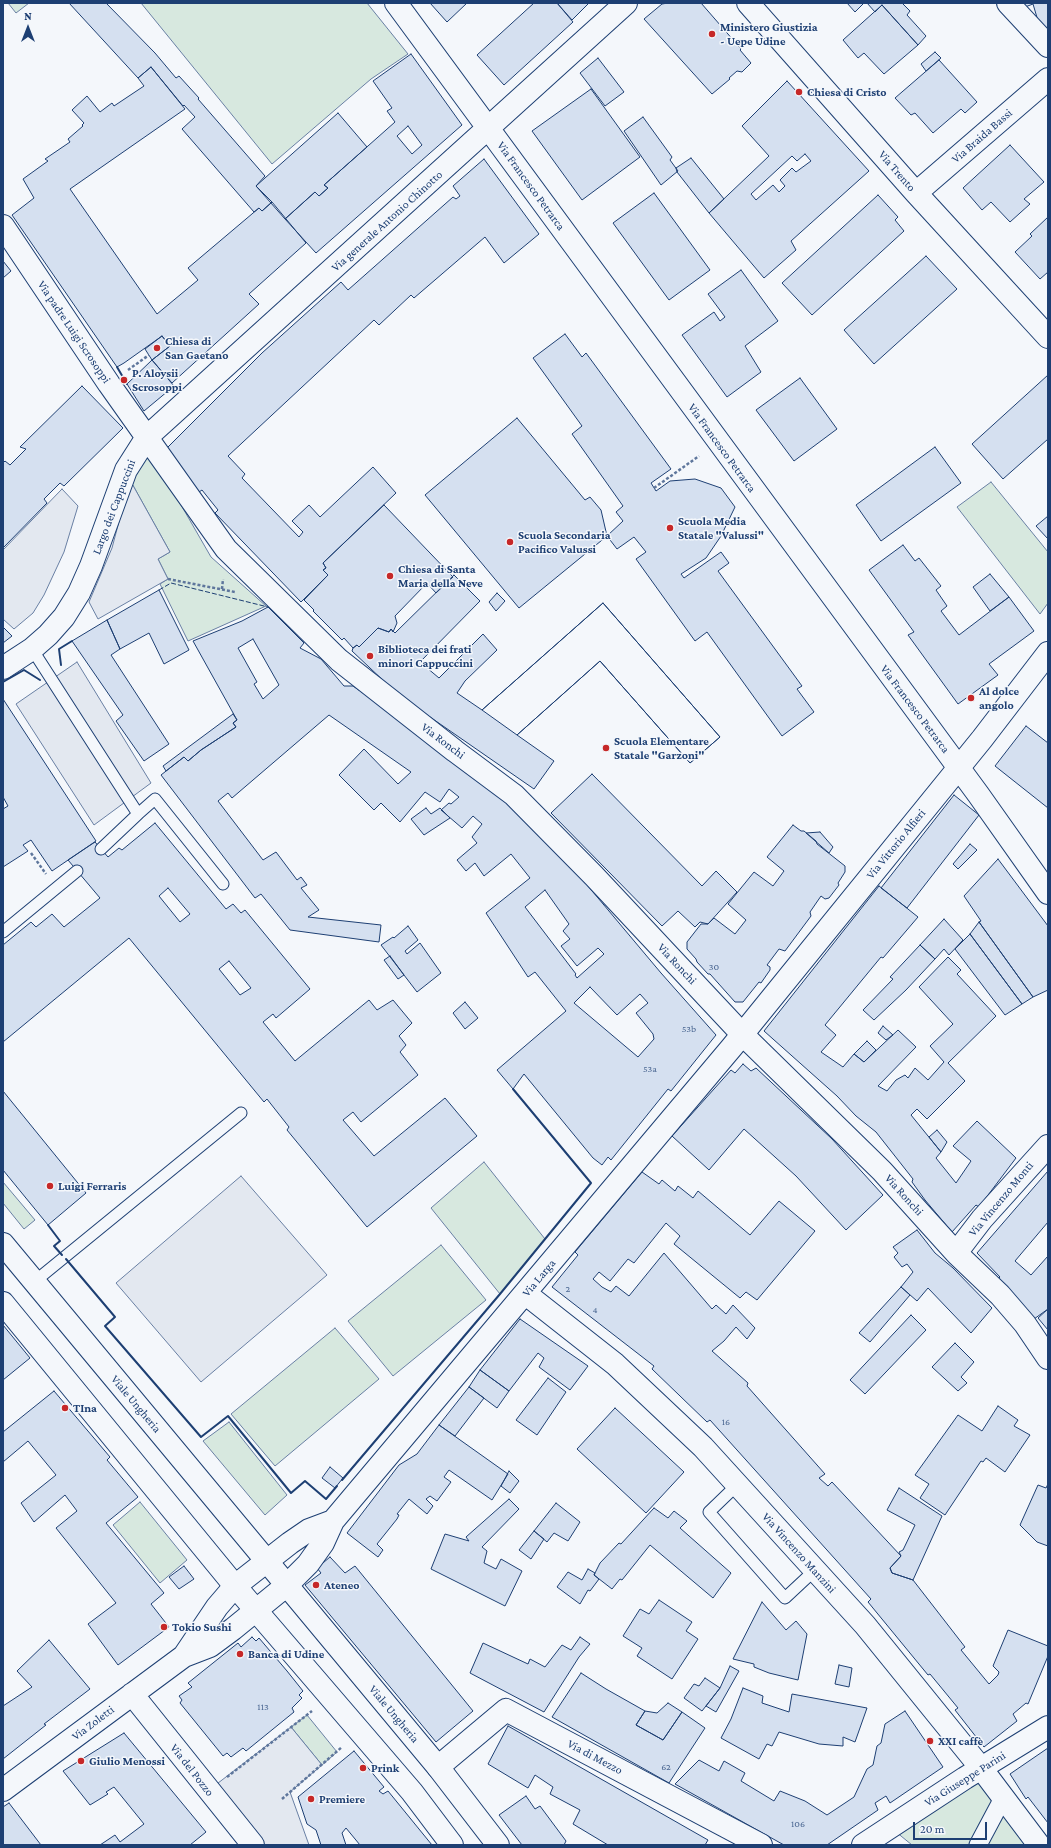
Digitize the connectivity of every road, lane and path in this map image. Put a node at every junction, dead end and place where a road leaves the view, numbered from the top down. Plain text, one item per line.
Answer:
1 (396, 3) edge
2 (626, 3) edge
3 (748, 3) edge
4 (1008, 3) edge
5 (1048, 46) edge
6 (1048, 79) edge
7 (489, 128) junction
8 (916, 193) junction
9 (3, 226) edge
10 (1048, 337) edge
11 (149, 355) dead end
12 (127, 371) dead end
13 (147, 438) junction
14 (702, 454) dead end
15 (654, 488) dead end
16 (168, 579) dead end
17 (242, 593) dead end
18 (32, 649) junction
19 (1048, 653) edge
20 (3, 668) edge
21 (958, 767) junction
22 (138, 814) junction
23 (101, 849) dead end
24 (31, 853) dead end
25 (77, 871) dead end
26 (223, 884) dead end
27 (56, 889) junction
28 (1048, 893) edge
29 (3, 932) edge
30 (742, 1034) junction
31 (241, 1114) dead end
32 (1048, 1146) edge
33 (4, 1247) edge
34 (956, 1253) junction
35 (34, 1282) junction
36 (526, 1294) junction
37 (3, 1303) edge
38 (1048, 1358) edge
39 (738, 1485) junction
40 (333, 1521) junction
41 (266, 1560) junction
42 (815, 1570) junction
43 (287, 1585) junction
44 (235, 1586) junction
45 (257, 1611) junction
46 (184, 1656) junction
47 (132, 1694) junction
48 (331, 1697) junction
49 (1048, 1726) edge
50 (360, 1732) junction
51 (438, 1767) junction
52 (981, 1768) junction
53 (3, 1790) edge
54 (209, 1790) junction
55 (282, 1798) dead end
56 (1003, 1798) junction
57 (253, 1845) edge
58 (452, 1845) edge
59 (498, 1845) edge
60 (761, 1845) edge
61 (863, 1845) edge
62 (978, 1845) edge
63 (1039, 1845) edge

1 - 7 street, Via Francesco Petrarca
2 - 7 street, Via generale Antonio Chinotto
3 - 8 street, Via Trento
4 - 5 street
6 - 8 street, Via Braida Bassi
7 - 13 street, Via generale Antonio Chinotto
7 - 21 street, Via Francesco Petrarca
8 - 10 street, Via Trento
9 - 13 street, Via padre Luigi Scrosoppi
11 - 12 path
13 - 18 street, Largo dei Cappuccini
13 - 30 street, Via Ronchi
14 - 15 path
16 - 17 path
18 - 20 street, Largo dei Cappuccini
18 - 22 lane
19 - 21 street, Via Vittorio Alfieri
21 - 28 street, Via Francesco Petrarca
21 - 30 street, Via Vittorio Alfieri
22 - 23 lane
22 - 26 lane
24 - 27 path
25 - 27 lane
27 - 29 lane
30 - 34 street, Via Ronchi
30 - 36 street, Via Larga
31 - 35 lane
32 - 34 street, Via Vincenzo Monti
33 - 35 street, Viale Ungheria
34 - 38 street, Via Ronchi
35 - 41 street, Viale Ungheria
36 - 39 street, Via Vincenzo Manzini
36 - 40 street, Via Larga
37 - 44 street
39 - 42 street, Via Vincenzo Manzini
39 - 42 lane
40 - 41 street, Via Larga
40 - 43 street, Via Larga
41 - 43 street, Viale Ungheria
41 - 44 street
42 - 52 street, Via Vincenzo Manzini
43 - 45 street
43 - 51 street, Viale Ungheria
44 - 45 street
44 - 46 street, Via Zoletti
45 - 46 street, Via Zoletti
45 - 48 street
46 - 47 street, Via Zoletti
47 - 53 street, Via Zoletti
47 - 54 street, Via del Pozzo
48 - 50 street
48 - 54 path
49 - 52 street, Via Giuseppe Parini
50 - 55 path
50 - 58 street
51 - 59 street, Viale Ungheria
51 - 60 street, Via di Mezzo
52 - 56 street, Via Vincenzo Manzini
52 - 61 street, Via Giuseppe Parini
54 - 57 street, Via del Pozzo
56 - 62 street
56 - 63 street, Via Vincenzo Manzini

